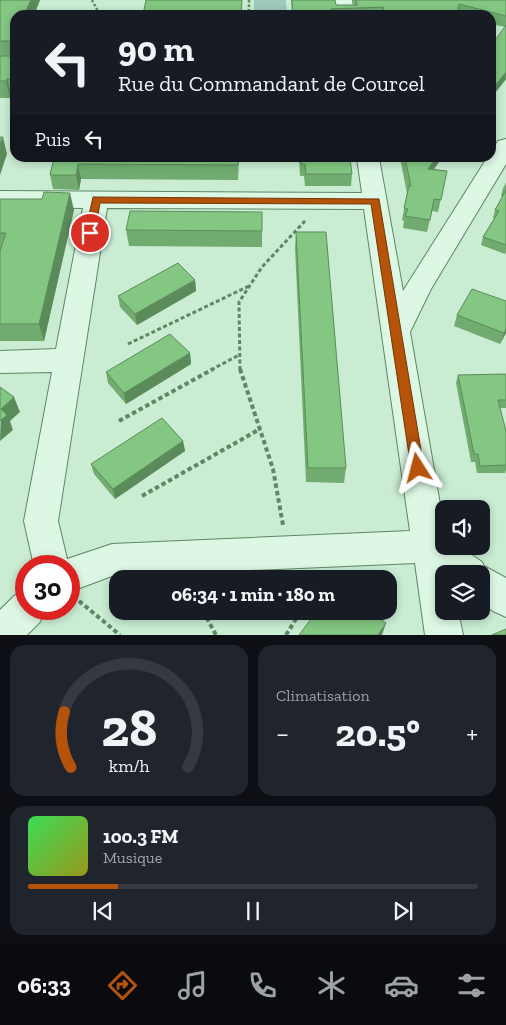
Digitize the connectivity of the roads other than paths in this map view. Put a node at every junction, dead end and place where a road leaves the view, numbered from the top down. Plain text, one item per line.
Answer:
1 (506, 146) edge
2 (369, 162) edge
3 (496, 162) edge
4 (496, 162) edge
5 (0, 199) edge
6 (96, 200) junction
7 (375, 201) junction
8 (396, 332) junction
9 (68, 360) junction
10 (0, 362) edge
11 (430, 546) junction
12 (49, 555) edge
13 (457, 565) edge
14 (80, 582) edge
15 (490, 588) edge
16 (506, 599) edge
17 (16, 620) edge
18 (1, 635) edge
19 (444, 635) edge

1 - 3 street
2 - 7 street
4 - 8 street
5 - 6 street
6 - 7 street
6 - 9 street
7 - 8 street
8 - 11 street
9 - 10 street
9 - 12 street
11 - 13 street
11 - 14 street
11 - 19 street
15 - 16 street
17 - 18 street

